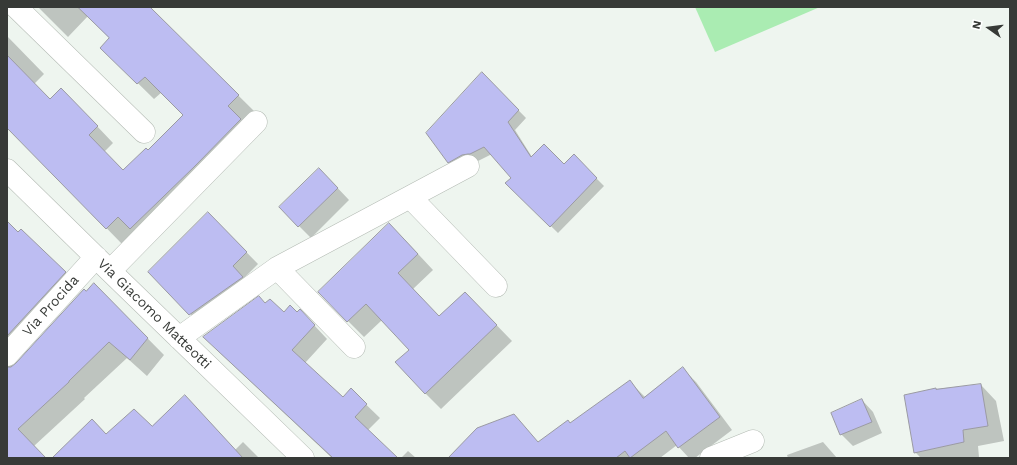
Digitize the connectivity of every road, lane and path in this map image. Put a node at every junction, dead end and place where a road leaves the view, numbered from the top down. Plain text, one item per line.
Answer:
1 (16, 7) edge
2 (256, 122) dead end
3 (144, 132) dead end
4 (468, 166) dead end
5 (7, 170) edge
6 (410, 197) junction
7 (103, 264) junction
8 (277, 268) junction
9 (496, 286) dead end
10 (179, 338) junction
11 (354, 347) dead end
12 (7, 355) edge
13 (753, 441) dead end
14 (303, 458) edge
15 (711, 458) edge

1 - 3 street
2 - 7 street, Via Procida
4 - 6 street
5 - 7 street, Via Giacomo Matteotti
6 - 8 street
6 - 9 street
7 - 10 street, Via Giacomo Matteotti
7 - 12 street, Via Procida
8 - 10 street
8 - 11 street
10 - 14 street, Via Giacomo Matteotti
13 - 15 street

